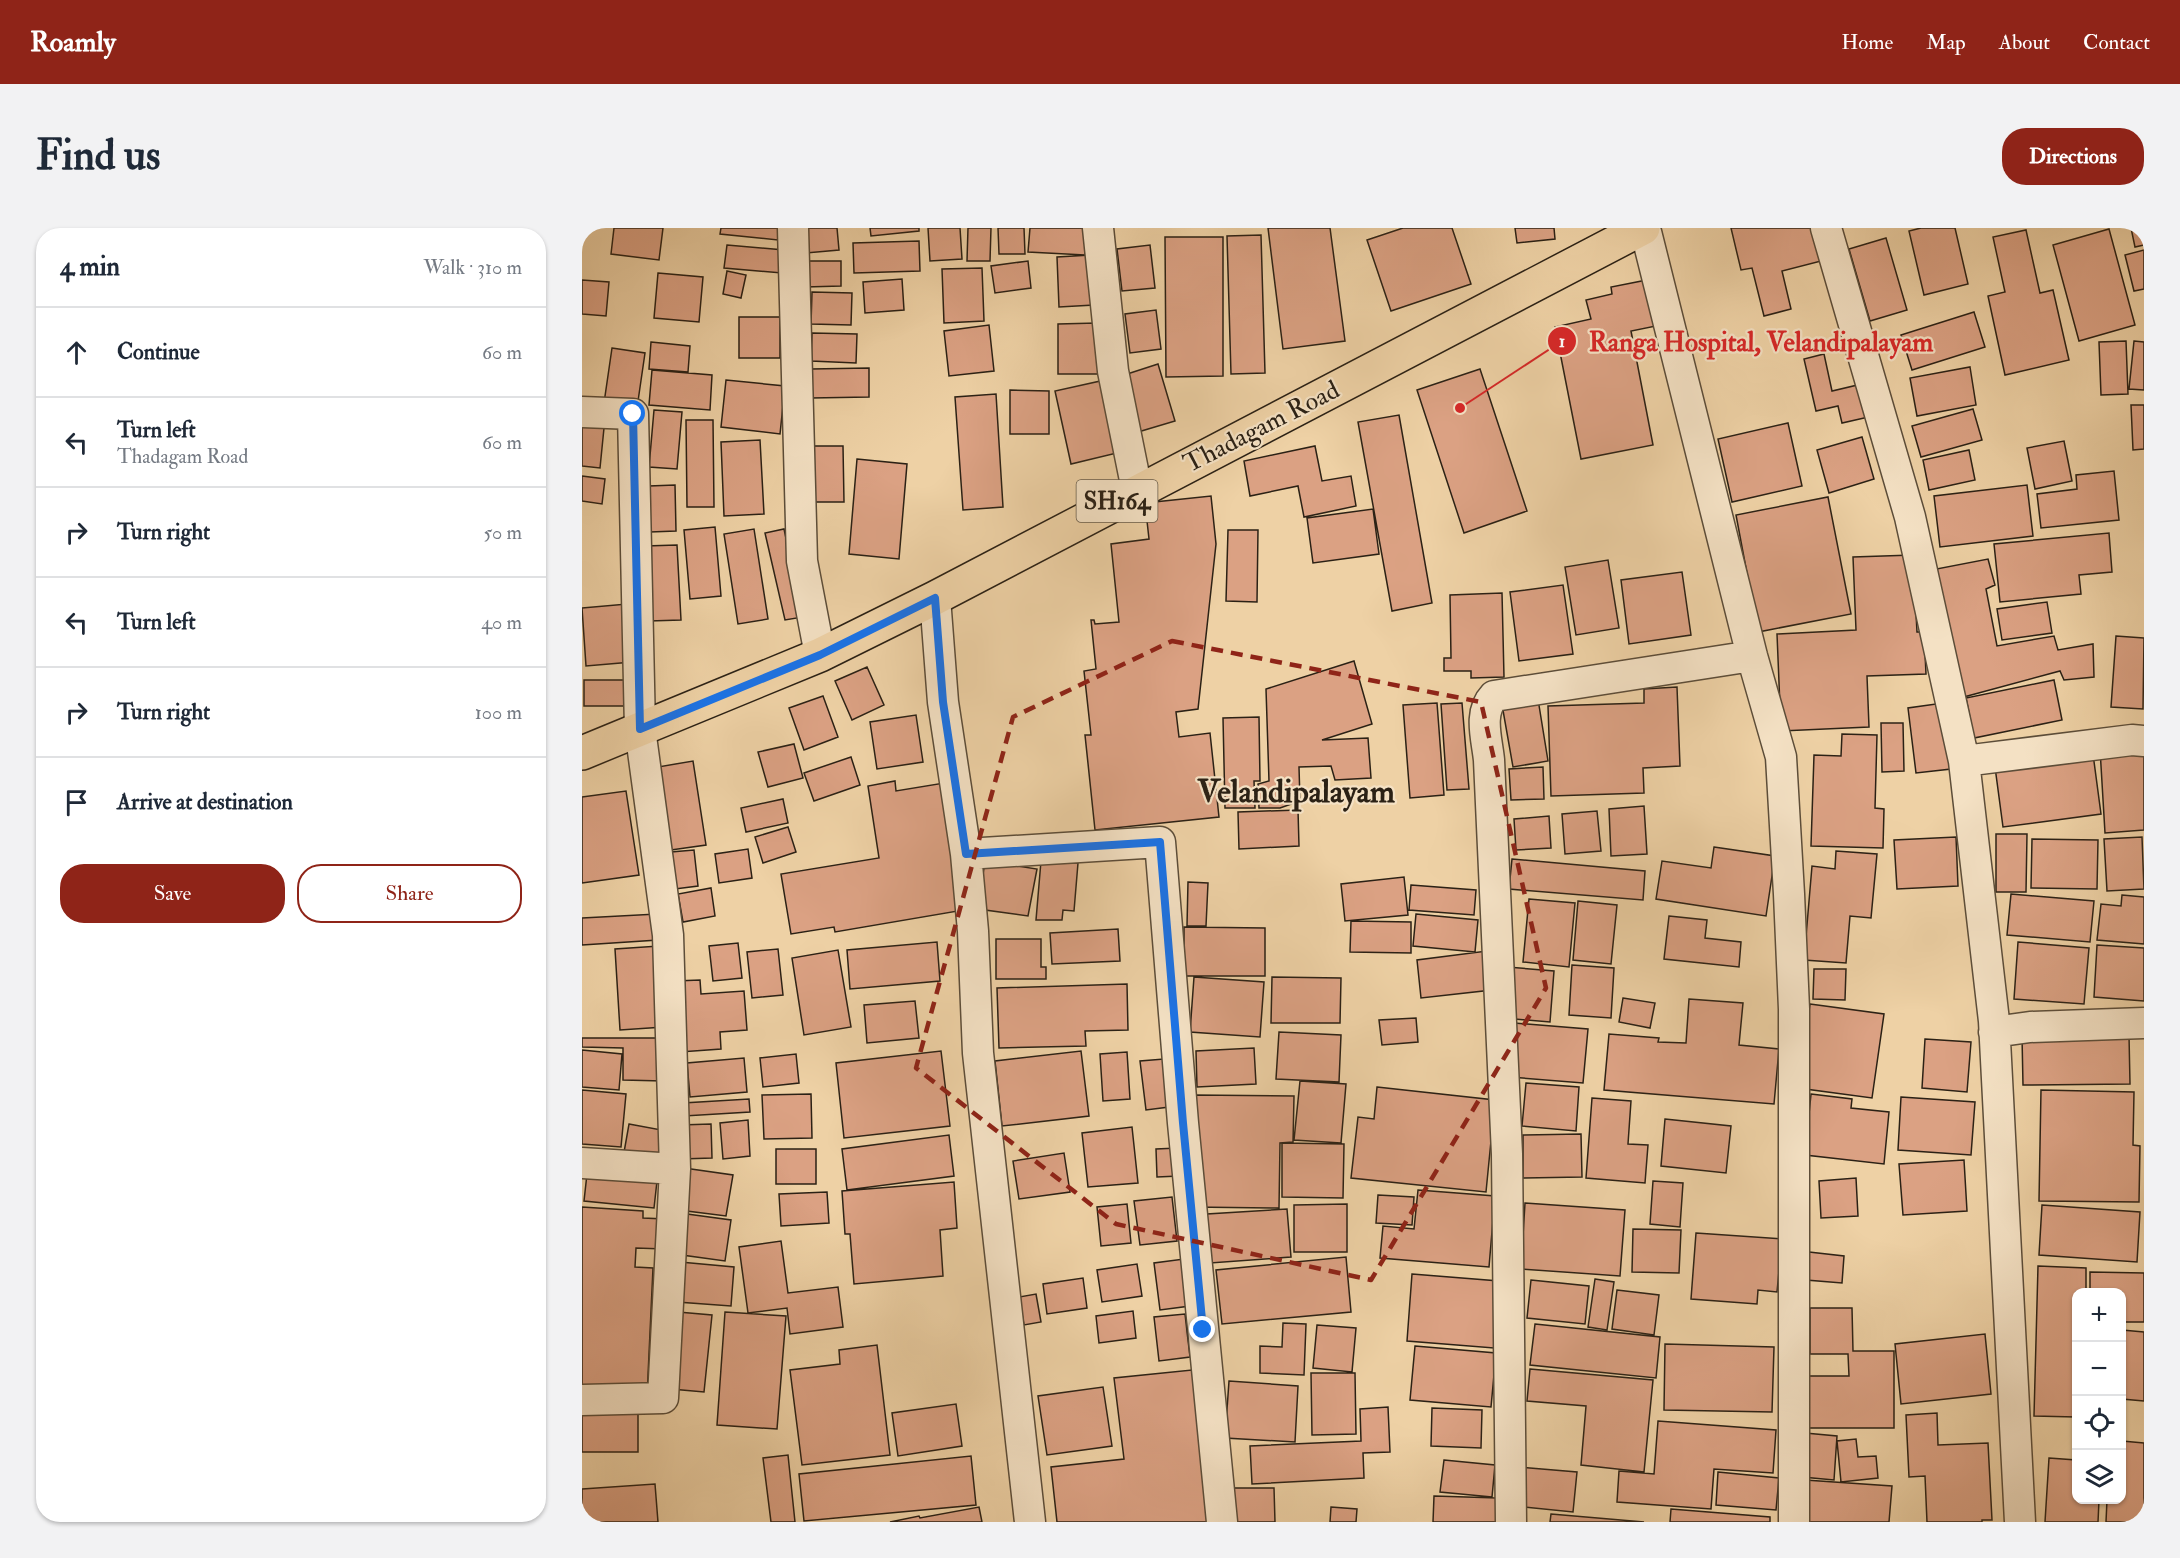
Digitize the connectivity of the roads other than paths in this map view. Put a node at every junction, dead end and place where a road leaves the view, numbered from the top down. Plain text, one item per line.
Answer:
1 (793, 228) edge
2 (1098, 228) edge
3 (1644, 228) edge
4 (1826, 228) edge
5 (582, 412) edge
6 (1137, 490) junction
7 (935, 598) junction
8 (820, 655) junction
9 (1752, 656) junction
10 (640, 729) junction
11 (2144, 741) edge
12 (582, 753) edge
13 (1964, 761) junction
14 (966, 854) junction
15 (2144, 1023) edge
16 (1994, 1032) junction
17 (582, 1163) edge
18 (675, 1169) junction
19 (582, 1400) edge
20 (1030, 1522) edge
21 (1222, 1522) edge
22 (1511, 1522) edge
23 (1794, 1522) edge
24 (2020, 1522) edge

1 - 8 street
2 - 6 street
3 - 6 main road, Thadagam Road / SH164
3 - 9 street
4 - 13 street
5 - 10 street
6 - 7 main road, Thadagam Road / SH164
7 - 8 main road, Thadagam Road / SH164
7 - 14 street
8 - 10 main road, Thadagam Road / SH164
9 - 22 street
9 - 23 street
10 - 12 main road, Thadagam Road / SH164
10 - 18 street
11 - 13 street
13 - 16 street
14 - 20 street
14 - 21 street
15 - 16 street
16 - 24 street
17 - 18 street
18 - 19 street

